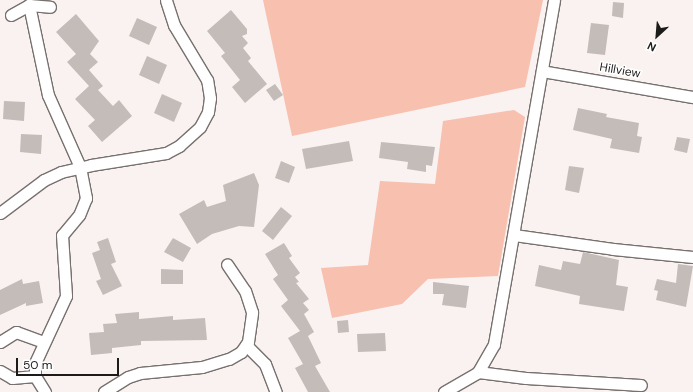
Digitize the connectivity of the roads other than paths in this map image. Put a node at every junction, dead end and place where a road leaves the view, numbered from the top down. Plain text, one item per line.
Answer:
1 (166, 0) edge
2 (554, 0) edge
3 (29, 5) junction
4 (50, 7) dead end
5 (11, 15) dead end
6 (542, 71) junction
7 (693, 97) edge
8 (80, 167) junction
9 (0, 213) edge
10 (514, 235) junction
11 (693, 257) edge
12 (227, 264) dead end
13 (0, 342) edge
14 (43, 342) junction
15 (246, 345) junction
16 (0, 371) edge
17 (478, 372) junction
18 (35, 376) junction
19 (641, 385) dead end
20 (45, 392) edge
21 (104, 392) edge
22 (276, 392) edge
23 (444, 392) edge

1 - 8 street
2 - 6 street
3 - 4 street
3 - 5 street
3 - 8 street
6 - 7 street, Hillview
6 - 10 street
8 - 9 street
8 - 14 street
10 - 11 street
10 - 17 street
12 - 15 street
13 - 14 street
14 - 18 street
15 - 21 street
15 - 22 street
16 - 18 street
17 - 19 street
17 - 23 street
18 - 20 street

